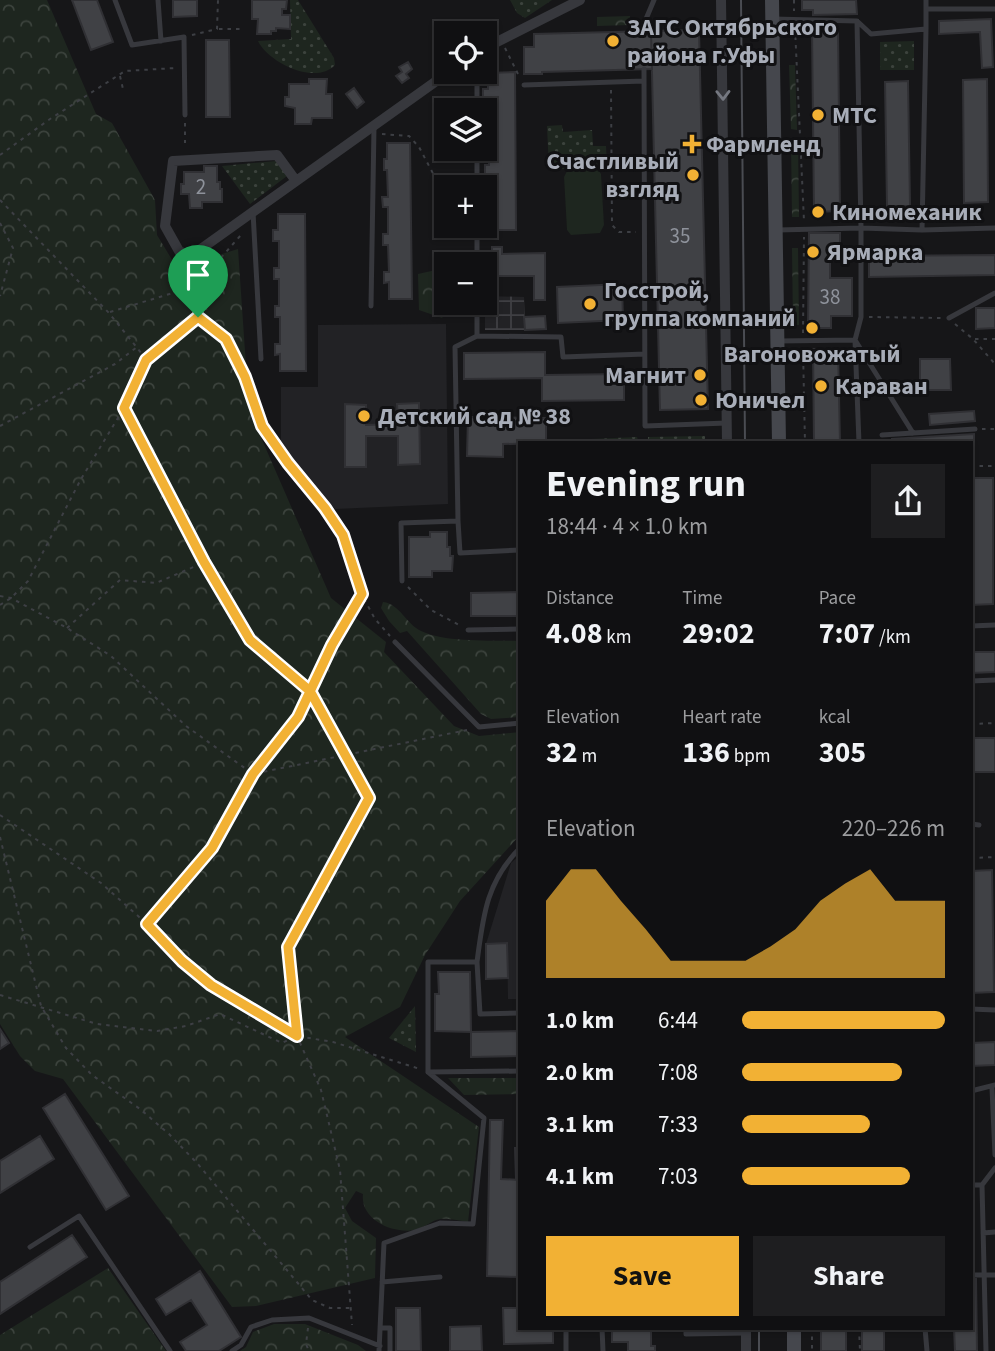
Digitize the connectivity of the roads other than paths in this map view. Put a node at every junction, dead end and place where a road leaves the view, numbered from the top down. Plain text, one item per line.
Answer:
1 (115, 0) edge
2 (159, 0) edge
3 (580, 0) edge
4 (654, 0) edge
5 (772, 0) edge
6 (926, 0) edge
7 (721, 1) edge
8 (926, 9) junction
9 (995, 9) edge
10 (772, 19) junction
11 (857, 21) junction
12 (926, 29) junction
13 (643, 32) dead end
14 (161, 41) junction
15 (497, 42) edge
16 (644, 69) dead end
17 (644, 81) junction
18 (434, 84) edge
19 (524, 85) road end
20 (185, 115) road end
21 (374, 130) junction
22 (296, 181) junction
23 (253, 212) junction
24 (861, 228) junction
25 (995, 228) edge
26 (776, 230) junction
27 (922, 230) junction
28 (995, 293) edge
29 (371, 306) dead end
30 (477, 315) edge
31 (949, 318) road end
32 (477, 336) junction
33 (855, 340) junction
34 (778, 341) junction
35 (645, 354) junction
36 (261, 359) dead end
37 (727, 424) junction
38 (975, 429) road end
39 (913, 433) junction
40 (882, 435) dead end
41 (727, 441) edge
42 (779, 441) edge
43 (859, 441) edge
44 (458, 521) junction
45 (518, 550) edge
46 (402, 581) road end
47 (995, 625) edge
48 (973, 626) edge
49 (518, 629) edge
50 (468, 630) road end
51 (395, 642) road end
52 (995, 680) edge
53 (973, 681) edge
54 (518, 723) edge
55 (973, 824) edge
56 (979, 824) dead end
57 (518, 850) edge
58 (477, 962) junction
59 (973, 1009) edge
60 (995, 1010) edge
61 (518, 1013) edge
62 (518, 1071) edge
63 (428, 1072) junction
64 (993, 1086) edge
65 (973, 1091) edge
66 (995, 1154) edge
67 (995, 1168) edge
68 (973, 1185) edge
69 (982, 1185) junction
70 (995, 1231) edge
71 (983, 1233) junction
72 (30, 1247) dead end
73 (973, 1275) edge
74 (984, 1275) junction
75 (995, 1275) edge
76 (440, 1277) dead end
77 (382, 1282) junction
78 (380, 1328) junction
79 (566, 1330) edge
80 (602, 1330) edge
81 (685, 1330) edge
82 (794, 1330) edge
83 (925, 1330) edge
84 (746, 1331) edge
85 (380, 1349) edge
86 (170, 1351) edge
87 (232, 1351) edge
88 (390, 1351) edge
89 (566, 1351) edge
90 (603, 1351) edge
91 (746, 1351) edge
92 (794, 1351) edge
93 (927, 1351) edge
94 (986, 1351) edge

1 - 14 lane
2 - 14 lane
3 - 15 street
4 - 13 lane
5 - 10 main road
6 - 8 lane
7 -> 37 street
8 - 9 lane
8 - 12 lane
10 - 11 lane
10 - 26 main road
11 - 12 lane
11 - 24 lane
12 - 27 lane
14 - 20 lane
16 - 17 lane
17 - 19 lane
17 - 35 lane
18 - 21 street
21 - 22 street
21 - 29 lane
22 - 23 street
22 - 23 street
23 - 36 lane
24 - 26 lane
24 - 27 lane
24 - 33 lane
25 - 27 lane
26 - 34 main road
28 - 31 lane
30 - 32 lane
32 - 35 lane
32 - 44 lane
33 - 34 lane
33 - 39 lane
33 - 43 lane
34 - 42 main road
35 - 37 lane
37 - 41 street
38 - 39 lane
39 - 40 lane
44 - 45 lane
44 - 46 lane
47 - 48 lane
49 - 50 lane
51 - 54 lane
52 - 53 lane
55 - 56 lane
57 - 58 lane
58 - 61 lane
58 - 63 lane
59 - 60 lane
62 - 63 lane
63 - 77 lane
64 - 65 lane
64 - 66 lane
67 - 69 lane
68 - 69 lane
69 - 71 lane
70 - 71 lane
71 - 74 lane
72 - 86 lane
73 - 74 lane
74 - 75 lane
74 - 94 lane
76 - 77 lane
77 - 78 lane
78 - 85 lane
78 - 88 lane
79 - 89 lane
80 - 90 lane
81 - 84 lane
82 - 92 main road
83 - 93 lane
84 - 91 street
85 - 87 lane

